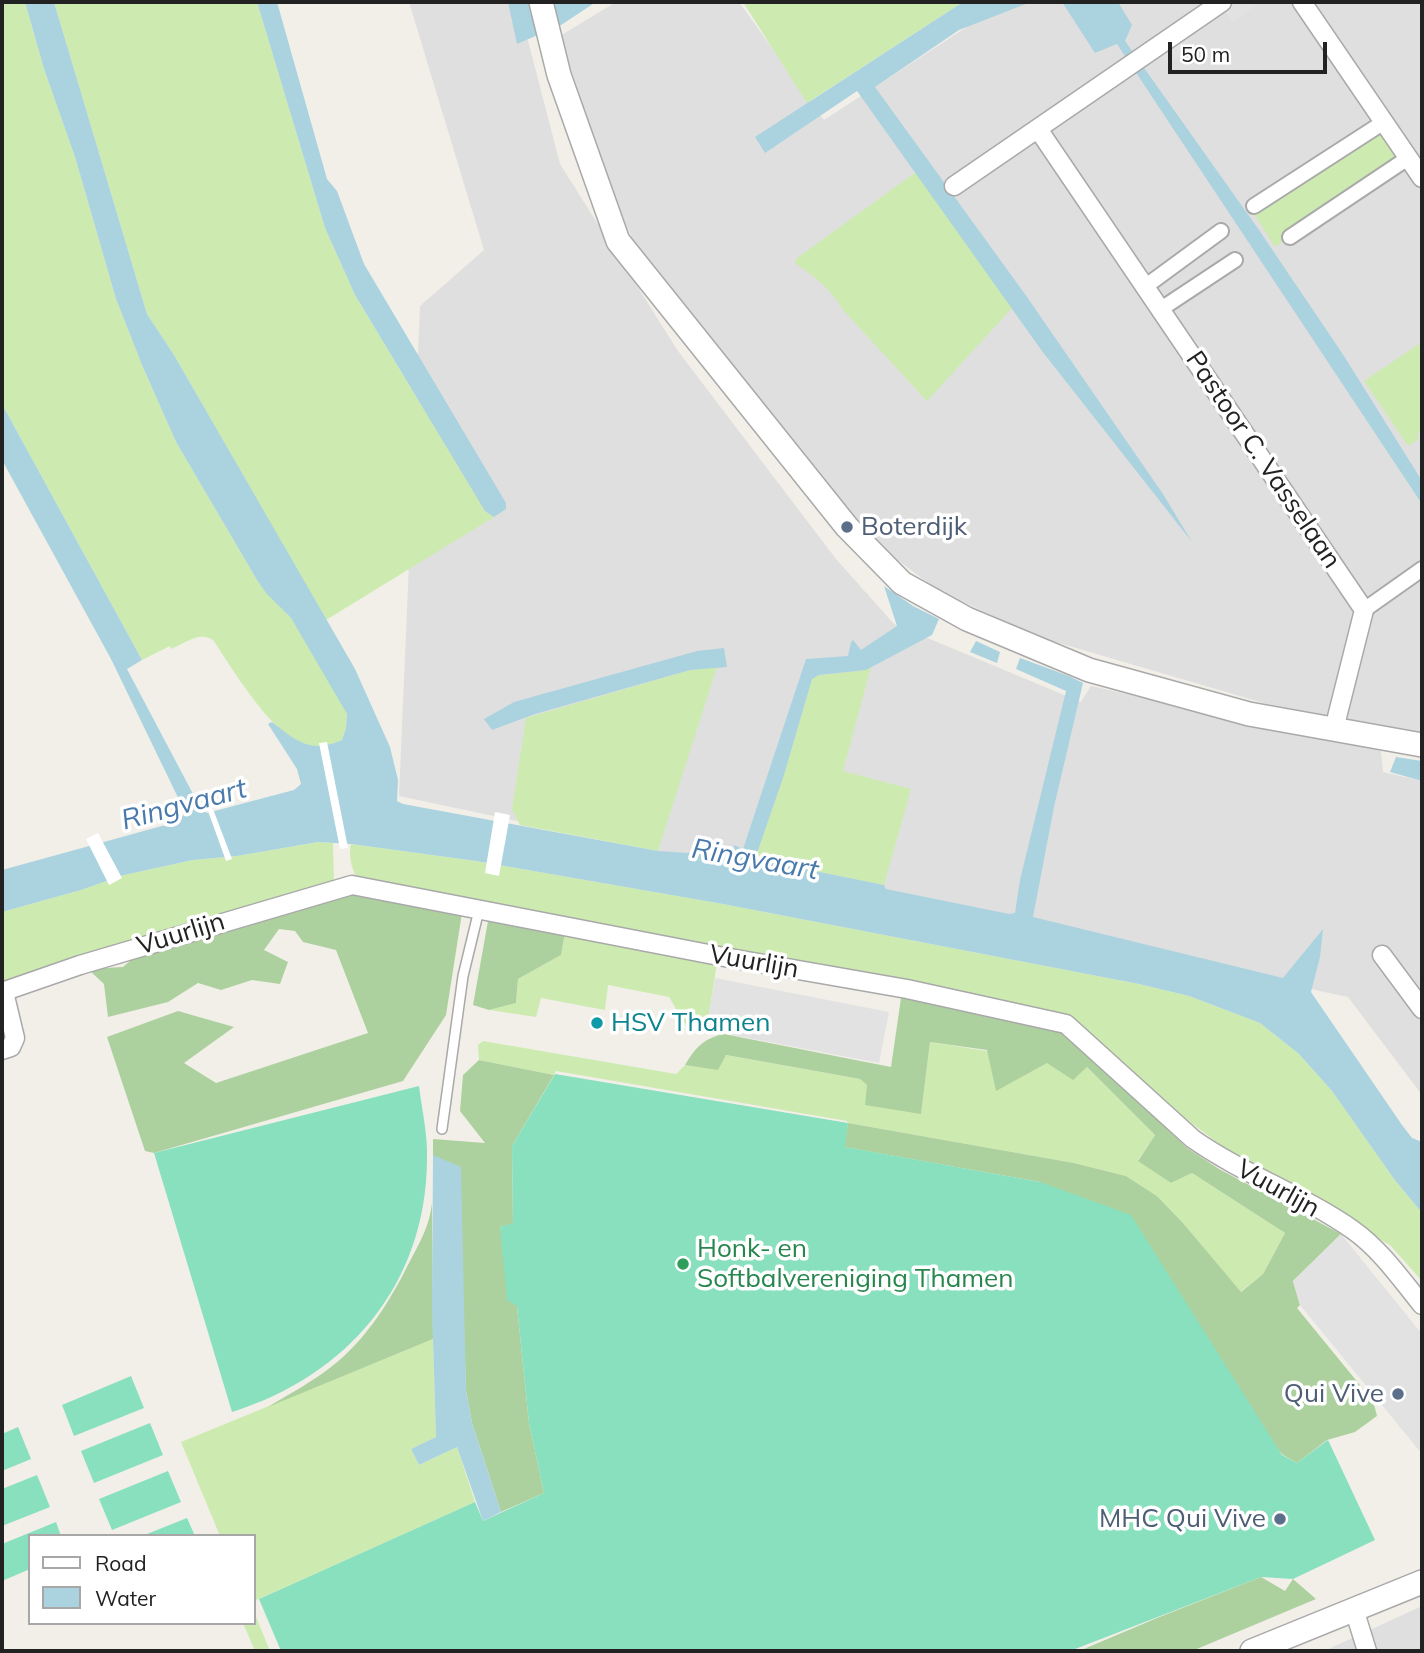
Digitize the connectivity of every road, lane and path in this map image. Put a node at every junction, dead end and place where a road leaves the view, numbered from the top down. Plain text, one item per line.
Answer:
1 (541, 2) edge
2 (1222, 2) edge
3 (1303, 2) edge
4 (1384, 122) junction
5 (1038, 129) junction
6 (1408, 158) junction
7 (1422, 178) edge
8 (954, 186) dead end
9 (1254, 206) dead end
10 (1221, 231) dead end
11 (1290, 237) dead end
12 (1235, 260) dead end
13 (1146, 286) junction
14 (1161, 309) junction
15 (1422, 569) edge
16 (1364, 610) junction
17 (1334, 729) junction
18 (1422, 745) edge
19 (480, 910) junction
20 (1382, 955) dead end
21 (3, 992) edge
22 (1422, 1009) edge
23 (2, 1050) edge
24 (442, 1129) dead end
25 (1422, 1305) edge
26 (1422, 1582) edge
27 (1354, 1609) junction
28 (1252, 1651) edge
29 (1367, 1651) edge

1 - 17 street
2 - 5 street
3 - 4 street
4 - 6 street
4 - 9 street
5 - 8 street
5 - 13 street, Pastoor C. Vasselaan
6 - 7 street
6 - 11 street
10 - 13 street
12 - 14 street
13 - 14 street, Pastoor C. Vasselaan
14 - 16 street, Pastoor C. Vasselaan
15 - 16 street
16 - 17 street
17 - 18 street
19 - 21 street, Vuurlijn
19 - 24 lane
19 - 25 street, Vuurlijn
20 - 22 street
21 - 23 street
26 - 27 street
27 - 28 street
27 - 29 street

